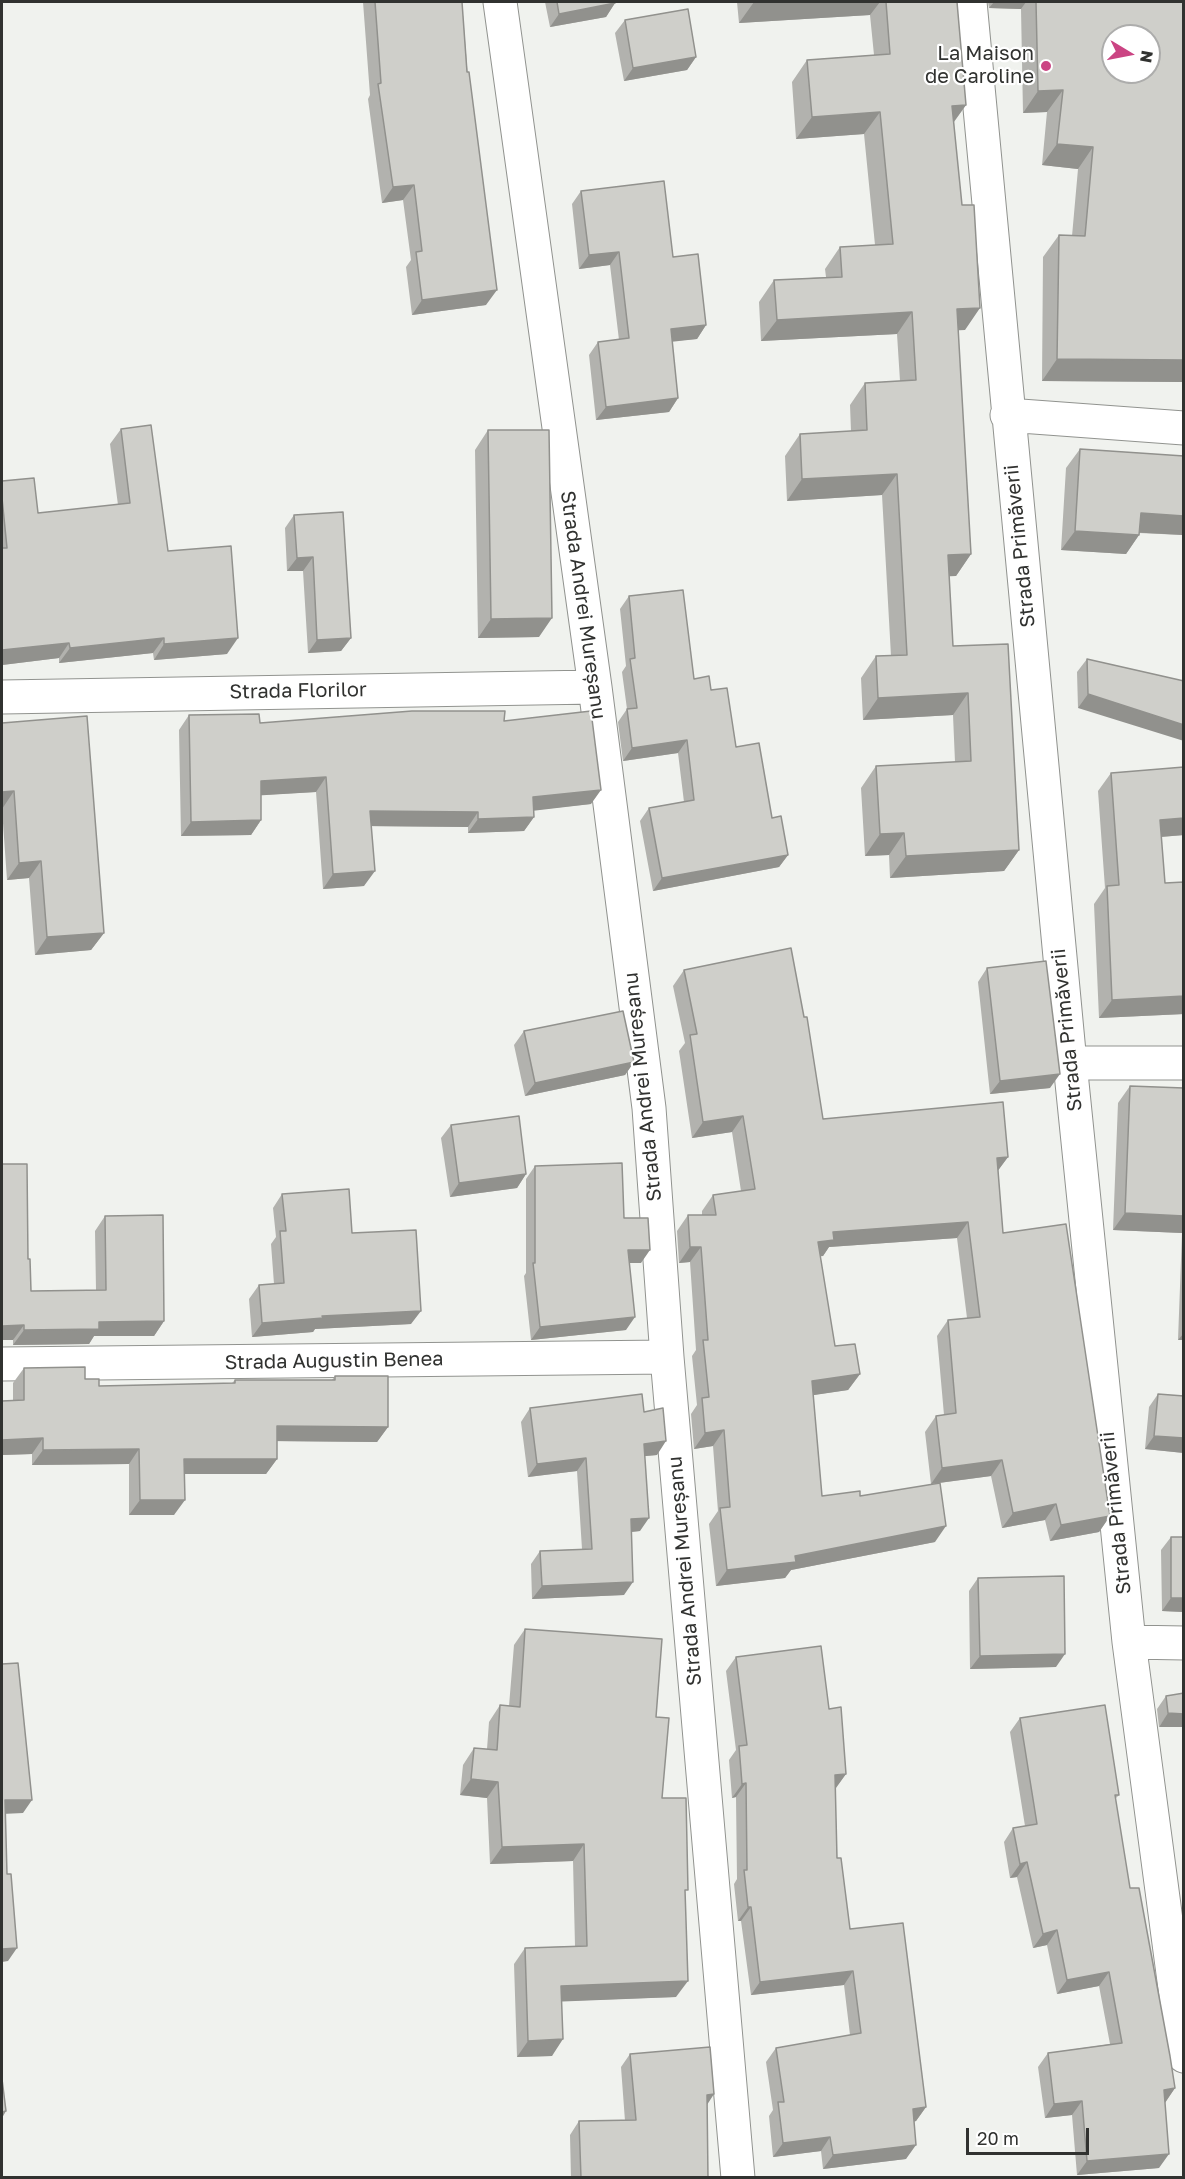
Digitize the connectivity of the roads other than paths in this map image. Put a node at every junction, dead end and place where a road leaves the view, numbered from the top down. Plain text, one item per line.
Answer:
1 (500, 2) edge
2 (970, 2) edge
3 (1007, 415) junction
4 (1184, 428) edge
5 (595, 687) junction
6 (2, 697) edge
7 (1070, 1063) junction
8 (1184, 1064) edge
9 (667, 1357) junction
10 (2, 1364) edge
11 (1129, 1642) junction
12 (1184, 1643) edge
13 (1184, 2056) edge
14 (738, 2178) edge

1 - 5 street, Strada Andrei Mureșanu
2 - 3 street, Strada Primăverii
3 - 4 street
3 - 7 street, Strada Primăverii
5 - 6 street, Strada Florilor
5 - 9 street, Strada Andrei Mureșanu
7 - 8 street
7 - 11 street, Strada Primăverii
9 - 10 street, Strada Augustin Benea
9 - 14 street, Strada Andrei Mureșanu
11 - 12 street
11 - 13 street, Strada Primăverii

